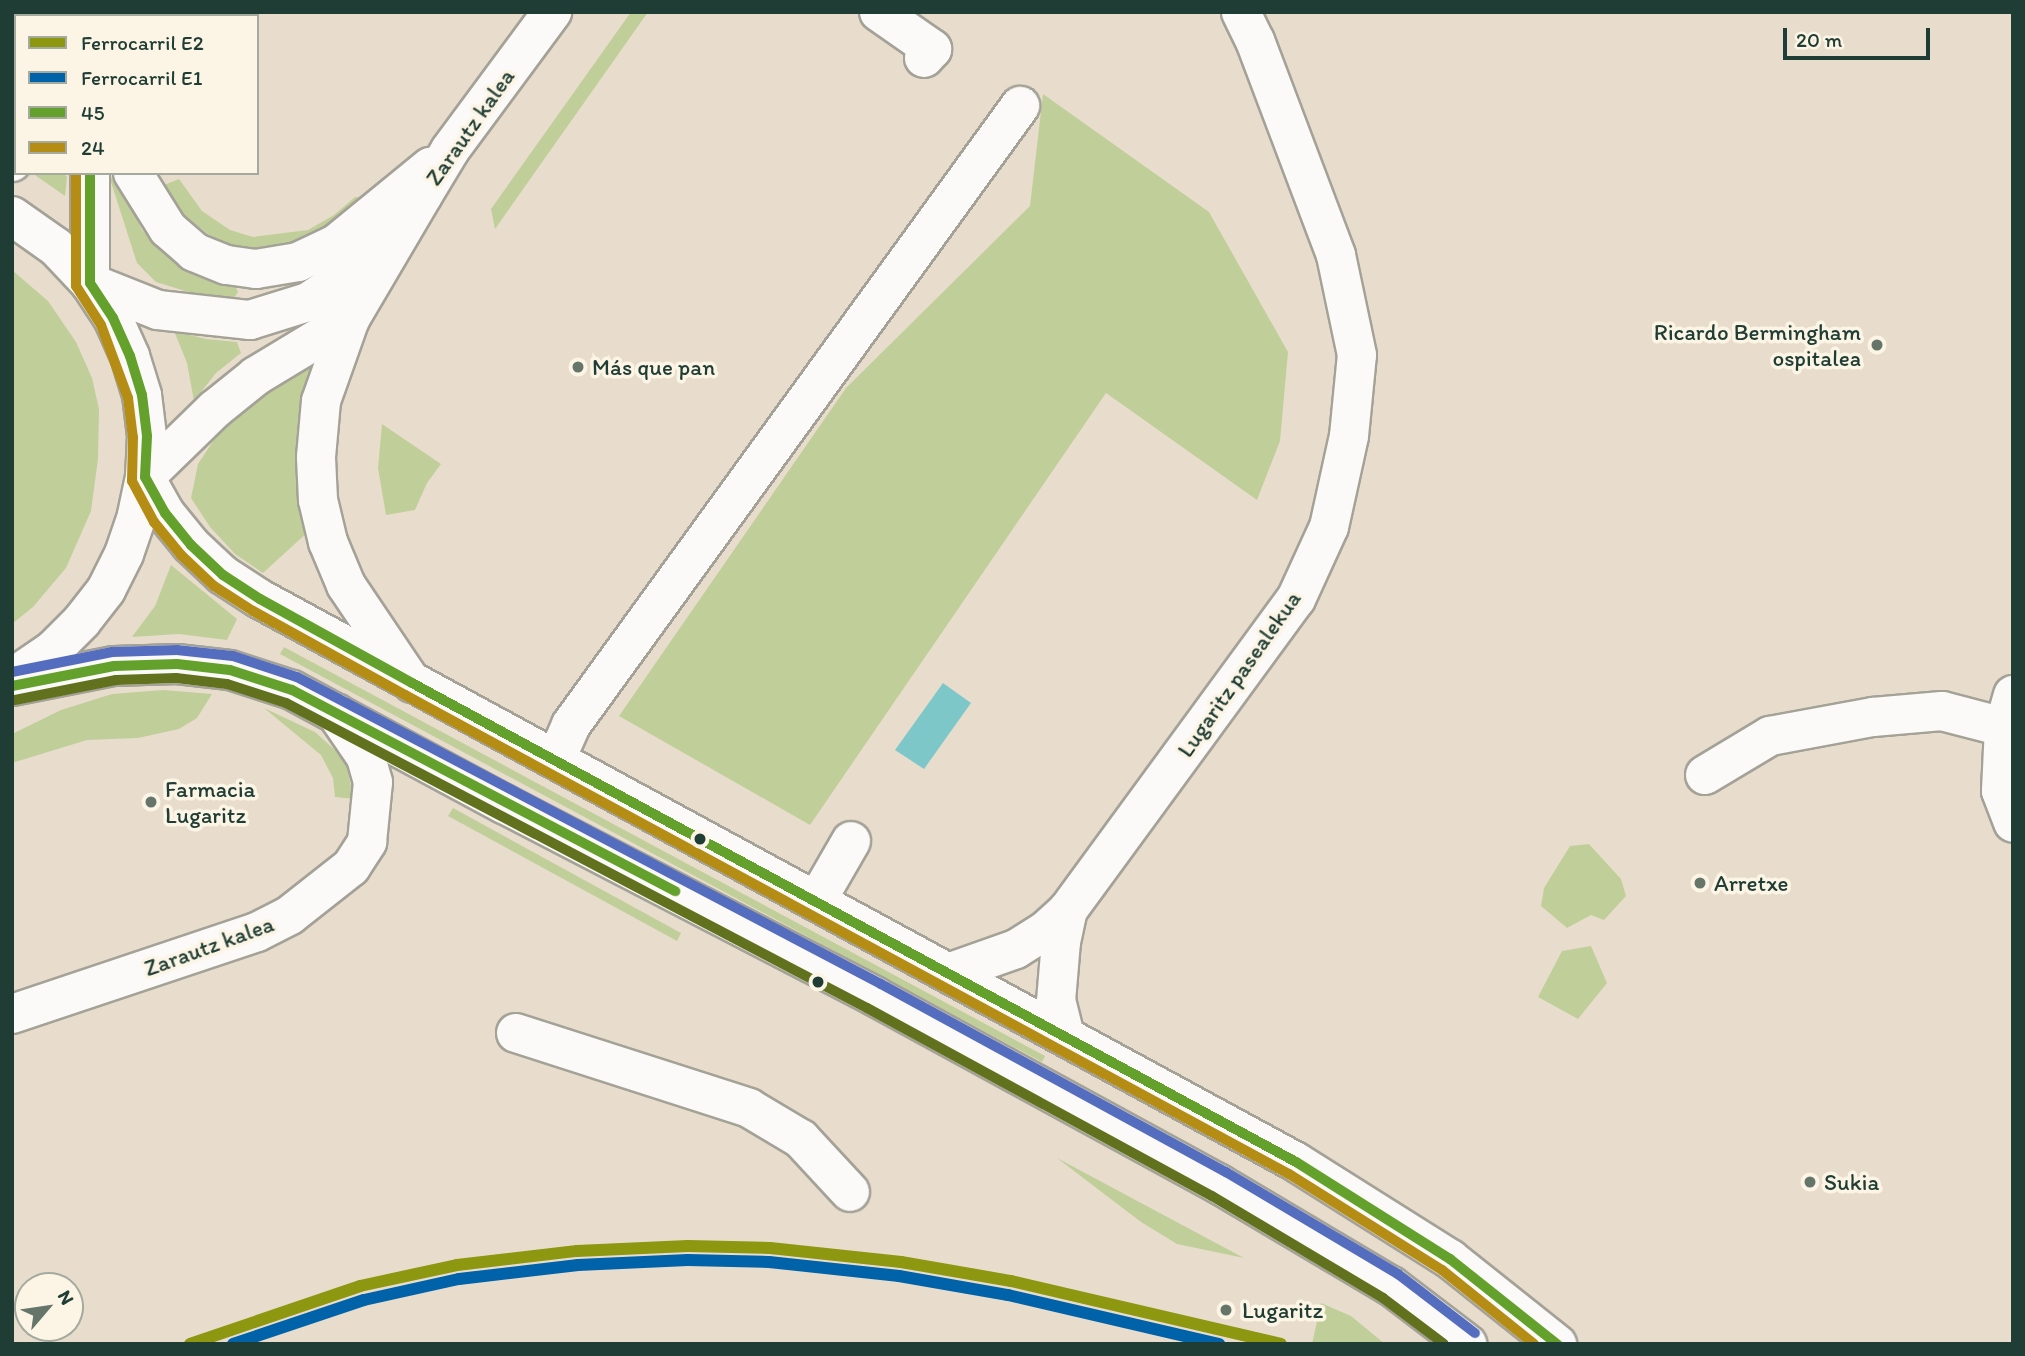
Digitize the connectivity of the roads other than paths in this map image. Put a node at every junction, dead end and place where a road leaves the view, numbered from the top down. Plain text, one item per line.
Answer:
1 (552, 12) edge
2 (879, 12) edge
3 (1241, 12) edge
4 (924, 58) dead end
5 (1020, 106) dead end
6 (450, 150) junction
7 (90, 175) edge
8 (134, 175) edge
9 (12, 216) edge
10 (394, 245) junction
11 (90, 283) junction
12 (350, 319) junction
13 (145, 477) junction
14 (12, 678) edge
15 (412, 683) junction
16 (12, 686) edge
17 (2008, 711) edge
18 (336, 713) junction
19 (556, 759) junction
20 (1705, 775) dead end
21 (2013, 823) edge
22 (851, 841) dead end
23 (817, 900) junction
24 (1069, 910) junction
25 (951, 972) junction
26 (12, 1014) edge
27 (516, 1033) dead end
28 (1065, 1036) junction
29 (850, 1192) dead end
30 (1467, 1344) edge
31 (1557, 1344) edge

1 - 6 main road, Zarautz kalea
2 - 4 main road
3 - 24 main road, Lugaritz pasealekua
5 - 19 main road
6 - 8 main road
6 - 10 main road, Zarautz kalea
7 - 11 main road
9 - 11 main road
10 - 11 main road
10 - 12 main road, Zarautz kalea
11 - 13 main road
12 - 13 main road
12 - 15 main road, Zarautz kalea
13 - 14 main road
13 - 15 main road
15 - 19 main road
16 - 18 main road
17 - 20 main road
17 - 21 main road
18 - 26 main road, Zarautz kalea
18 - 30 main road
19 - 23 main road
22 - 23 main road
23 - 25 main road
24 - 25 main road
24 - 28 main road
25 - 28 main road
27 - 29 main road
28 - 31 main road

